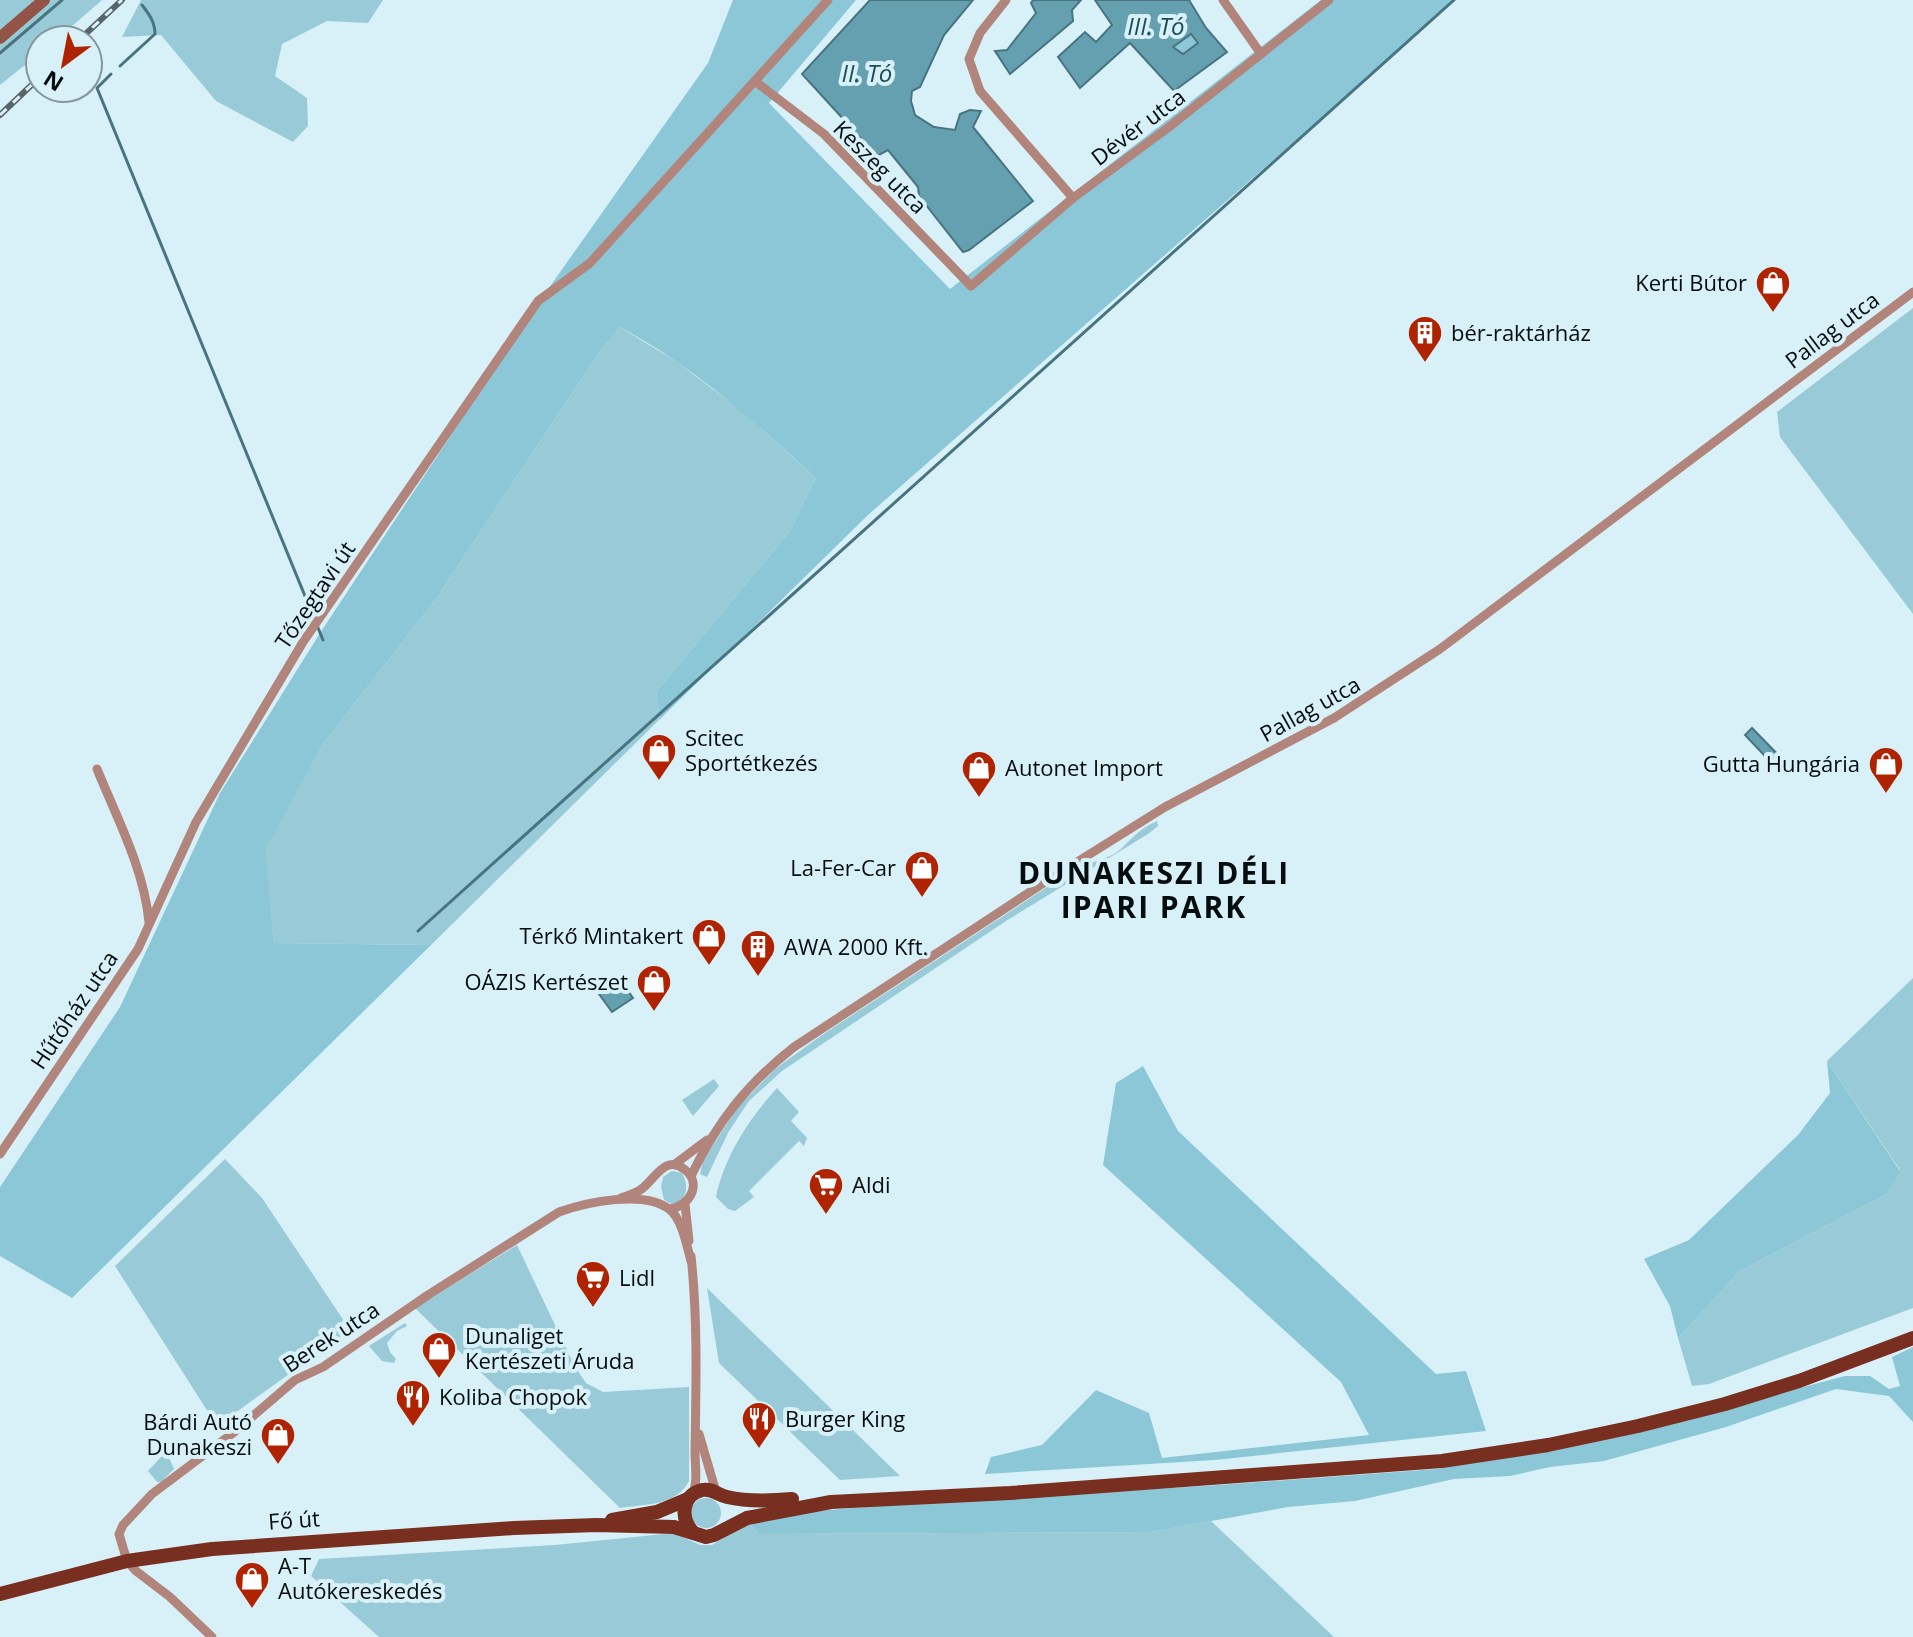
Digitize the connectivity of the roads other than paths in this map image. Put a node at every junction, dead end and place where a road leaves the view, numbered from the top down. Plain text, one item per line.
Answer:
1 (44, 0) edge
2 (828, 0) edge
3 (1006, 0) edge
4 (1223, 0) edge
5 (1329, 0) edge
6 (0, 38) edge
7 (1261, 54) junction
8 (756, 82) junction
9 (1073, 198) junction
10 (971, 286) joint
11 (1913, 292) edge
12 (97, 769) dead end
13 (149, 926) junction
14 (713, 1134) junction
15 (0, 1154) edge
16 (675, 1164) junction
17 (691, 1176) junction
18 (653, 1178) junction
19 (614, 1200) junction
20 (660, 1204) junction
21 (685, 1204) junction
22 (670, 1209) junction
23 (691, 1261) junction
24 (1913, 1338) edge
25 (697, 1429) junction
26 (720, 1494) junction
27 (691, 1496) junction
28 (831, 1502) junction
29 (596, 1525) junction
30 (692, 1531) junction
31 (721, 1532) junction
32 (127, 1561) junction
33 (0, 1594) edge
34 (212, 1637) edge

1 - 6 street
2 - 8 street, Tőzegtavi út
3 - 9 street
4 - 7 street
5 - 7 street, Dévér utca
7 - 9 street, Dévér utca
8 - 10 street, Keszeg utca
8 - 13 street, Tőzegtavi út
9 - 10 street, Dévér utca
11 - 14 street, Pallag utca
12 - 13 street
13 - 15 street, Hűtőház utca
14 - 16 street, Pallag utca
14 - 17 street, Pallag utca
16 - 17 street
16 - 18 street
17 - 21 street
18 - 19 street, Berek utca
18 - 20 street
19 - 20 street, Berek utca
19 - 32 street, Berek utca
20 - 22 street
21 - 22 street
21 - 23 street
22 - 23 street
23 - 25 street
24 - 28 main road
25 - 26 street
25 - 27 street
26 - 27 main road
26 - 28 main road
26 - 31 main road
27 - 29 main road, Fő út
27 - 30 main road
28 - 31 main road
29 - 30 main road, Fő út
29 - 32 main road, Fő út
30 - 31 main road
32 - 33 main road, Fő út
32 - 34 street

